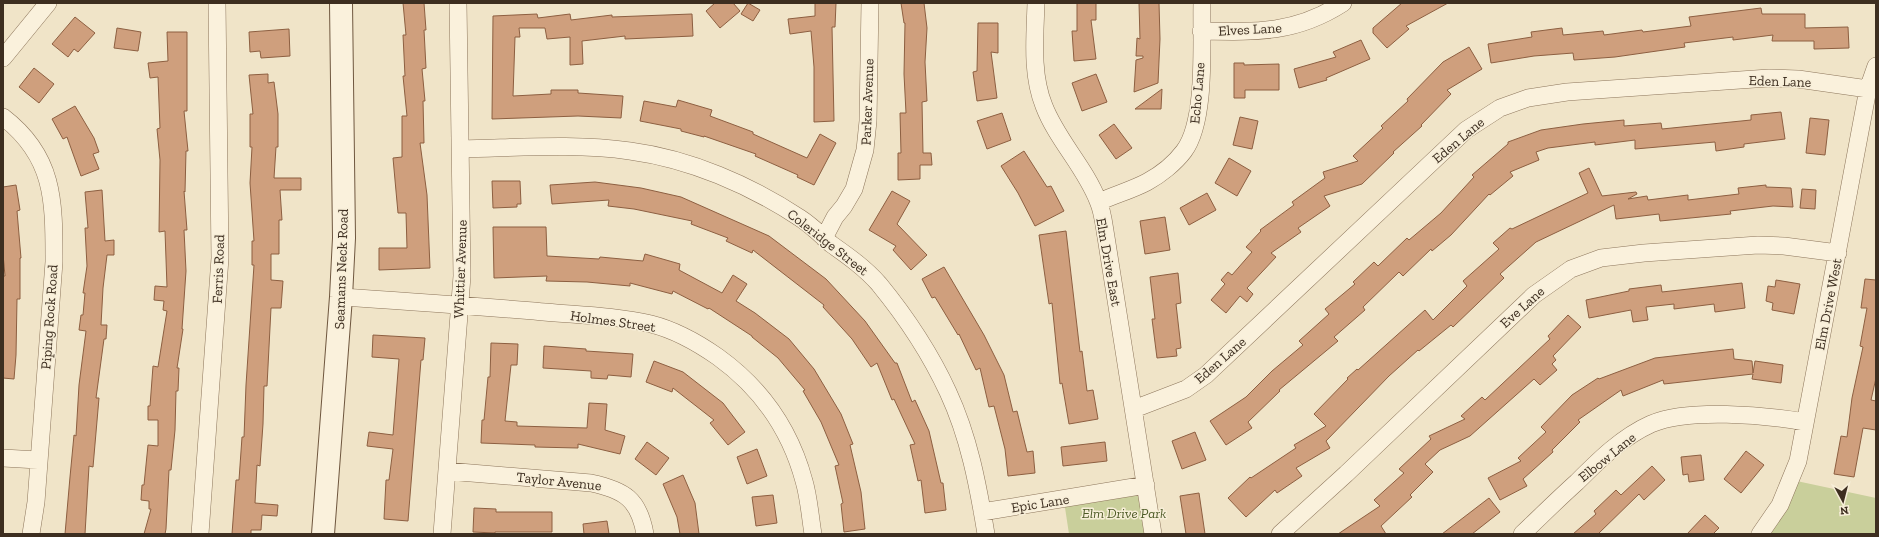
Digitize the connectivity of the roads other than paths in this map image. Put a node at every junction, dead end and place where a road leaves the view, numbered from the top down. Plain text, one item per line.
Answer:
1 (48, 3) edge
2 (217, 3) edge
3 (341, 3) edge
4 (458, 3) edge
5 (870, 3) edge
6 (1036, 3) edge
7 (1202, 3) edge
8 (1342, 3) edge
9 (1201, 31) junction
10 (3, 58) edge
11 (1876, 66) edge
12 (1868, 89) junction
13 (3, 117) edge
14 (461, 149) junction
15 (1099, 202) junction
16 (824, 238) junction
17 (1838, 253) junction
18 (341, 297) junction
19 (459, 306) junction
20 (1134, 409) junction
21 (1805, 422) junction
22 (3, 458) edge
23 (38, 460) junction
24 (447, 471) junction
25 (1146, 485) junction
26 (982, 512) junction
27 (31, 534) edge
28 (200, 534) edge
29 (323, 534) edge
30 (442, 534) edge
31 (645, 534) edge
32 (814, 534) edge
33 (986, 534) edge
34 (1153, 534) edge
35 (1280, 534) edge
36 (1522, 534) edge
37 (1760, 534) edge

1 - 10 street
2 - 28 street, Ferris Road
3 - 18 main road, Seamans Neck Road
4 - 14 street, Whittier Avenue
5 - 16 street, Parker Avenue
6 - 15 street, Elm Drive East
7 - 9 street, Echo Lane
8 - 9 street, Elves Lane
9 - 15 street, Echo Lane
11 - 12 street, Elm Drive West
12 - 17 street, Elm Drive West
12 - 20 street, Eden Lane
13 - 23 street, Piping Rock Road
14 - 16 street, Coleridge Street
14 - 19 street, Whittier Avenue
15 - 20 street, Elm Drive East
16 - 26 street, Coleridge Street
17 - 21 street, Elm Drive West
17 - 35 street, Eve Lane
18 - 19 street, Holmes Street
18 - 29 main road, Seamans Neck Road
19 - 24 street, Whittier Avenue
19 - 32 street, Holmes Street
20 - 25 street, Elm Drive East
21 - 36 street, Elbow Lane
21 - 37 street, Elm Drive West
22 - 23 street
23 - 27 street, Piping Rock Road
24 - 30 street, Whittier Avenue
24 - 31 street, Taylor Avenue
25 - 26 street, Epic Lane
25 - 34 street, Elm Drive East
26 - 33 street, Coleridge Street

